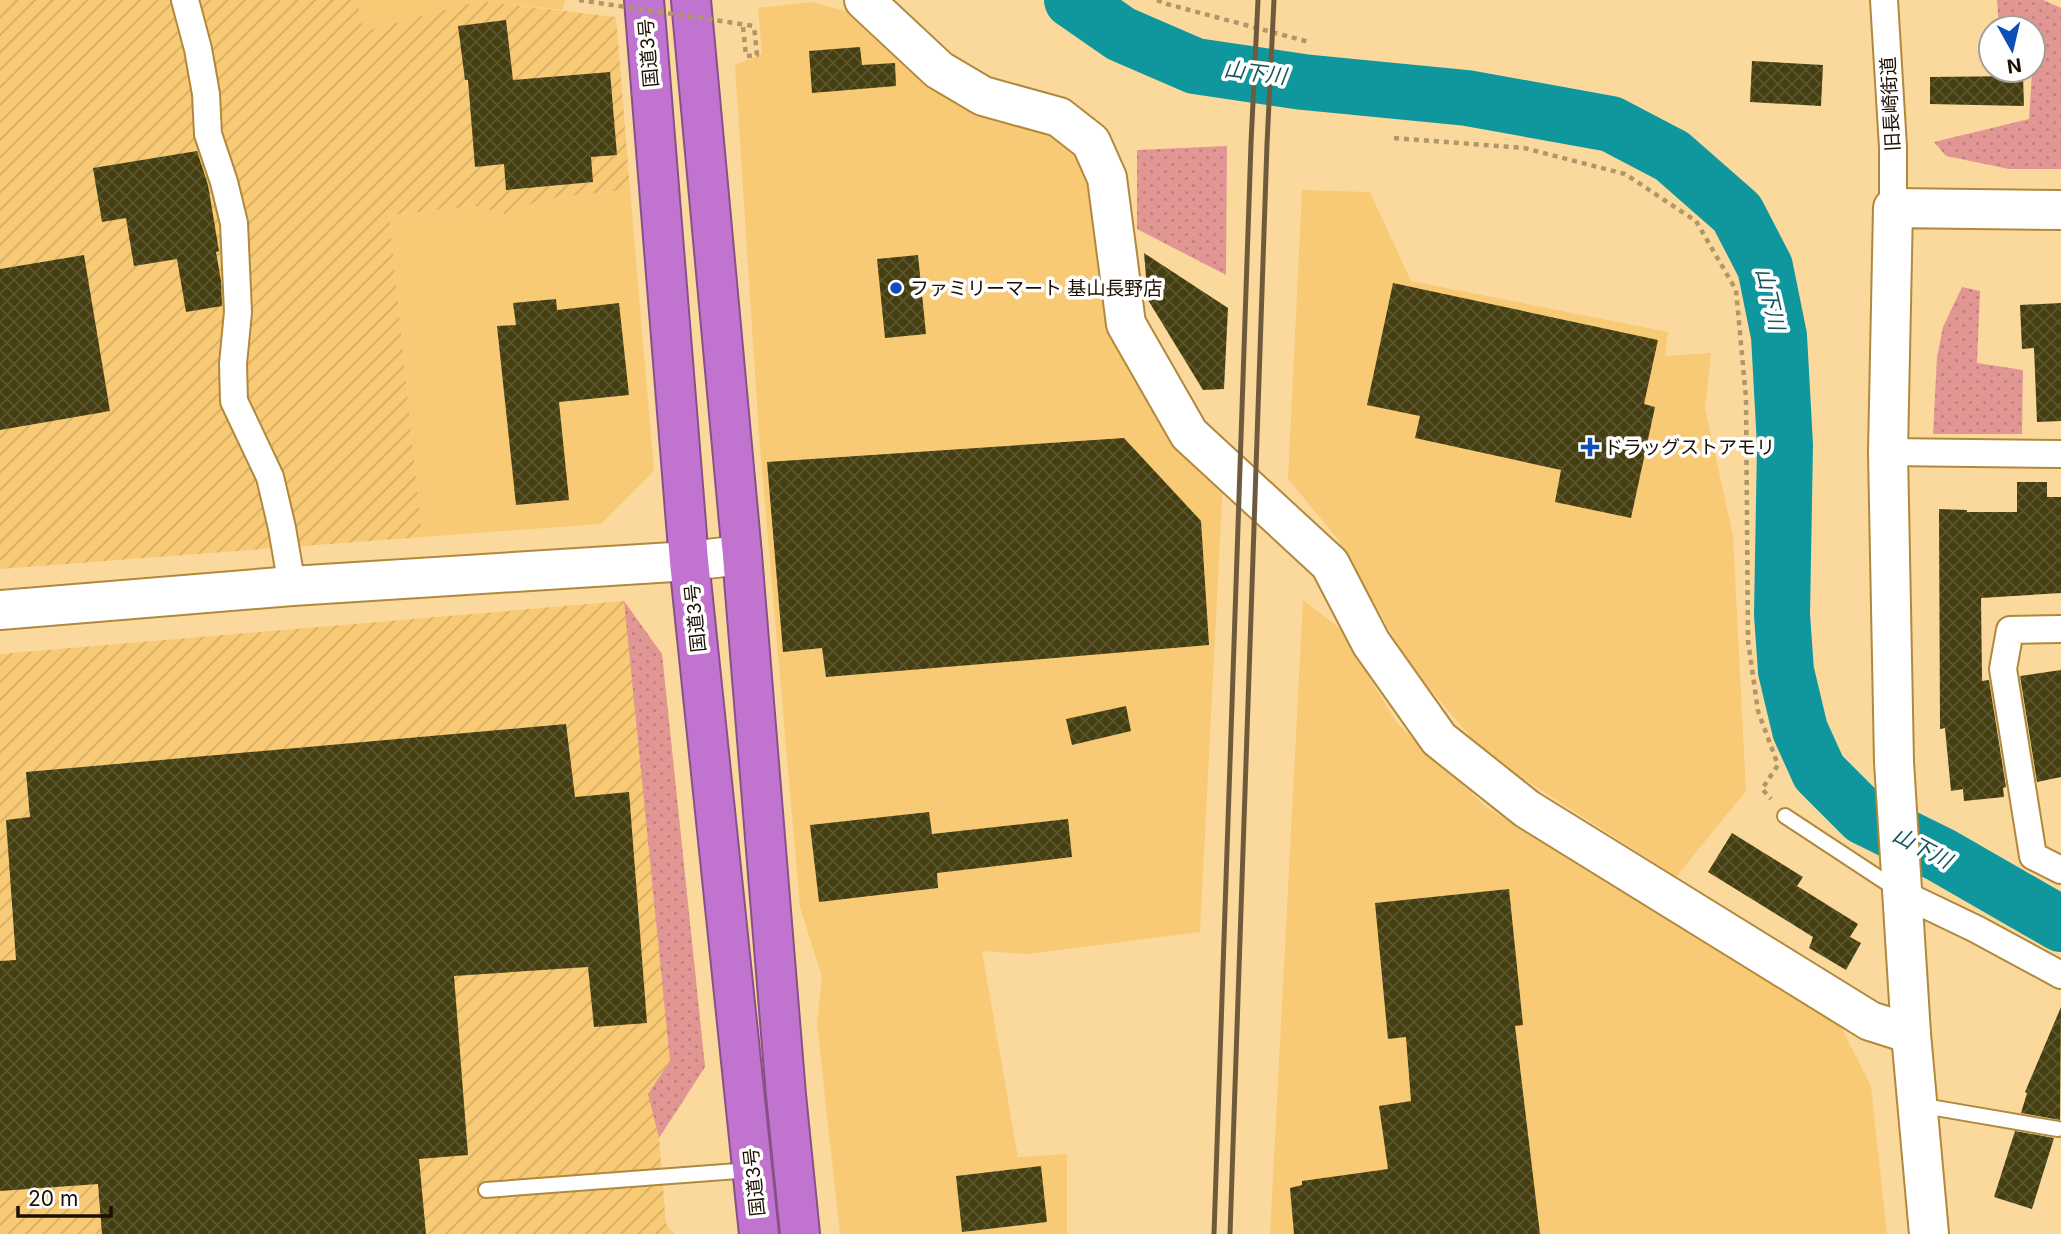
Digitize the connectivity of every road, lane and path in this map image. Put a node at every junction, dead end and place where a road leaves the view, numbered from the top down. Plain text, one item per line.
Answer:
1 (185, 0) edge
2 (579, 0) edge
3 (644, 0) edge
4 (691, 0) edge
5 (864, 0) edge
6 (1157, 0) edge
7 (1884, 0) edge
8 (743, 27) dead end
9 (1309, 43) dead end
10 (1394, 138) dead end
11 (1893, 208) junction
12 (2061, 210) edge
13 (1888, 452) junction
14 (2061, 454) edge
15 (742, 555) junction
16 (689, 561) junction
17 (292, 586) junction
18 (0, 610) edge
19 (2061, 629) edge
20 (1785, 816) joint
21 (2061, 870) edge
22 (1903, 884) junction
23 (2061, 975) edge
24 (1911, 1034) junction
25 (1917, 1105) junction
26 (2058, 1129) dead end
27 (753, 1170) junction
28 (486, 1189) dead end
29 (759, 1234) edge
30 (800, 1234) edge
31 (1929, 1234) edge

1 - 17 street
2 - 8 path, bridge
3 - 16 highway, 国道3号
4 - 15 highway
5 - 24 street
6 - 9 path
7 - 11 street, 旧長崎街道
10 - 20 path
11 - 12 street
11 - 13 street
13 - 14 street
13 - 22 street
15 - 16 street
15 - 30 highway
16 - 17 street
16 - 27 highway, 国道3号
17 - 18 street
19 - 21 street
20 - 22 lane
22 - 23 street
22 - 24 street
24 - 25 street
25 - 26 lane
25 - 31 street
27 - 28 lane
27 - 29 highway, 国道3号

